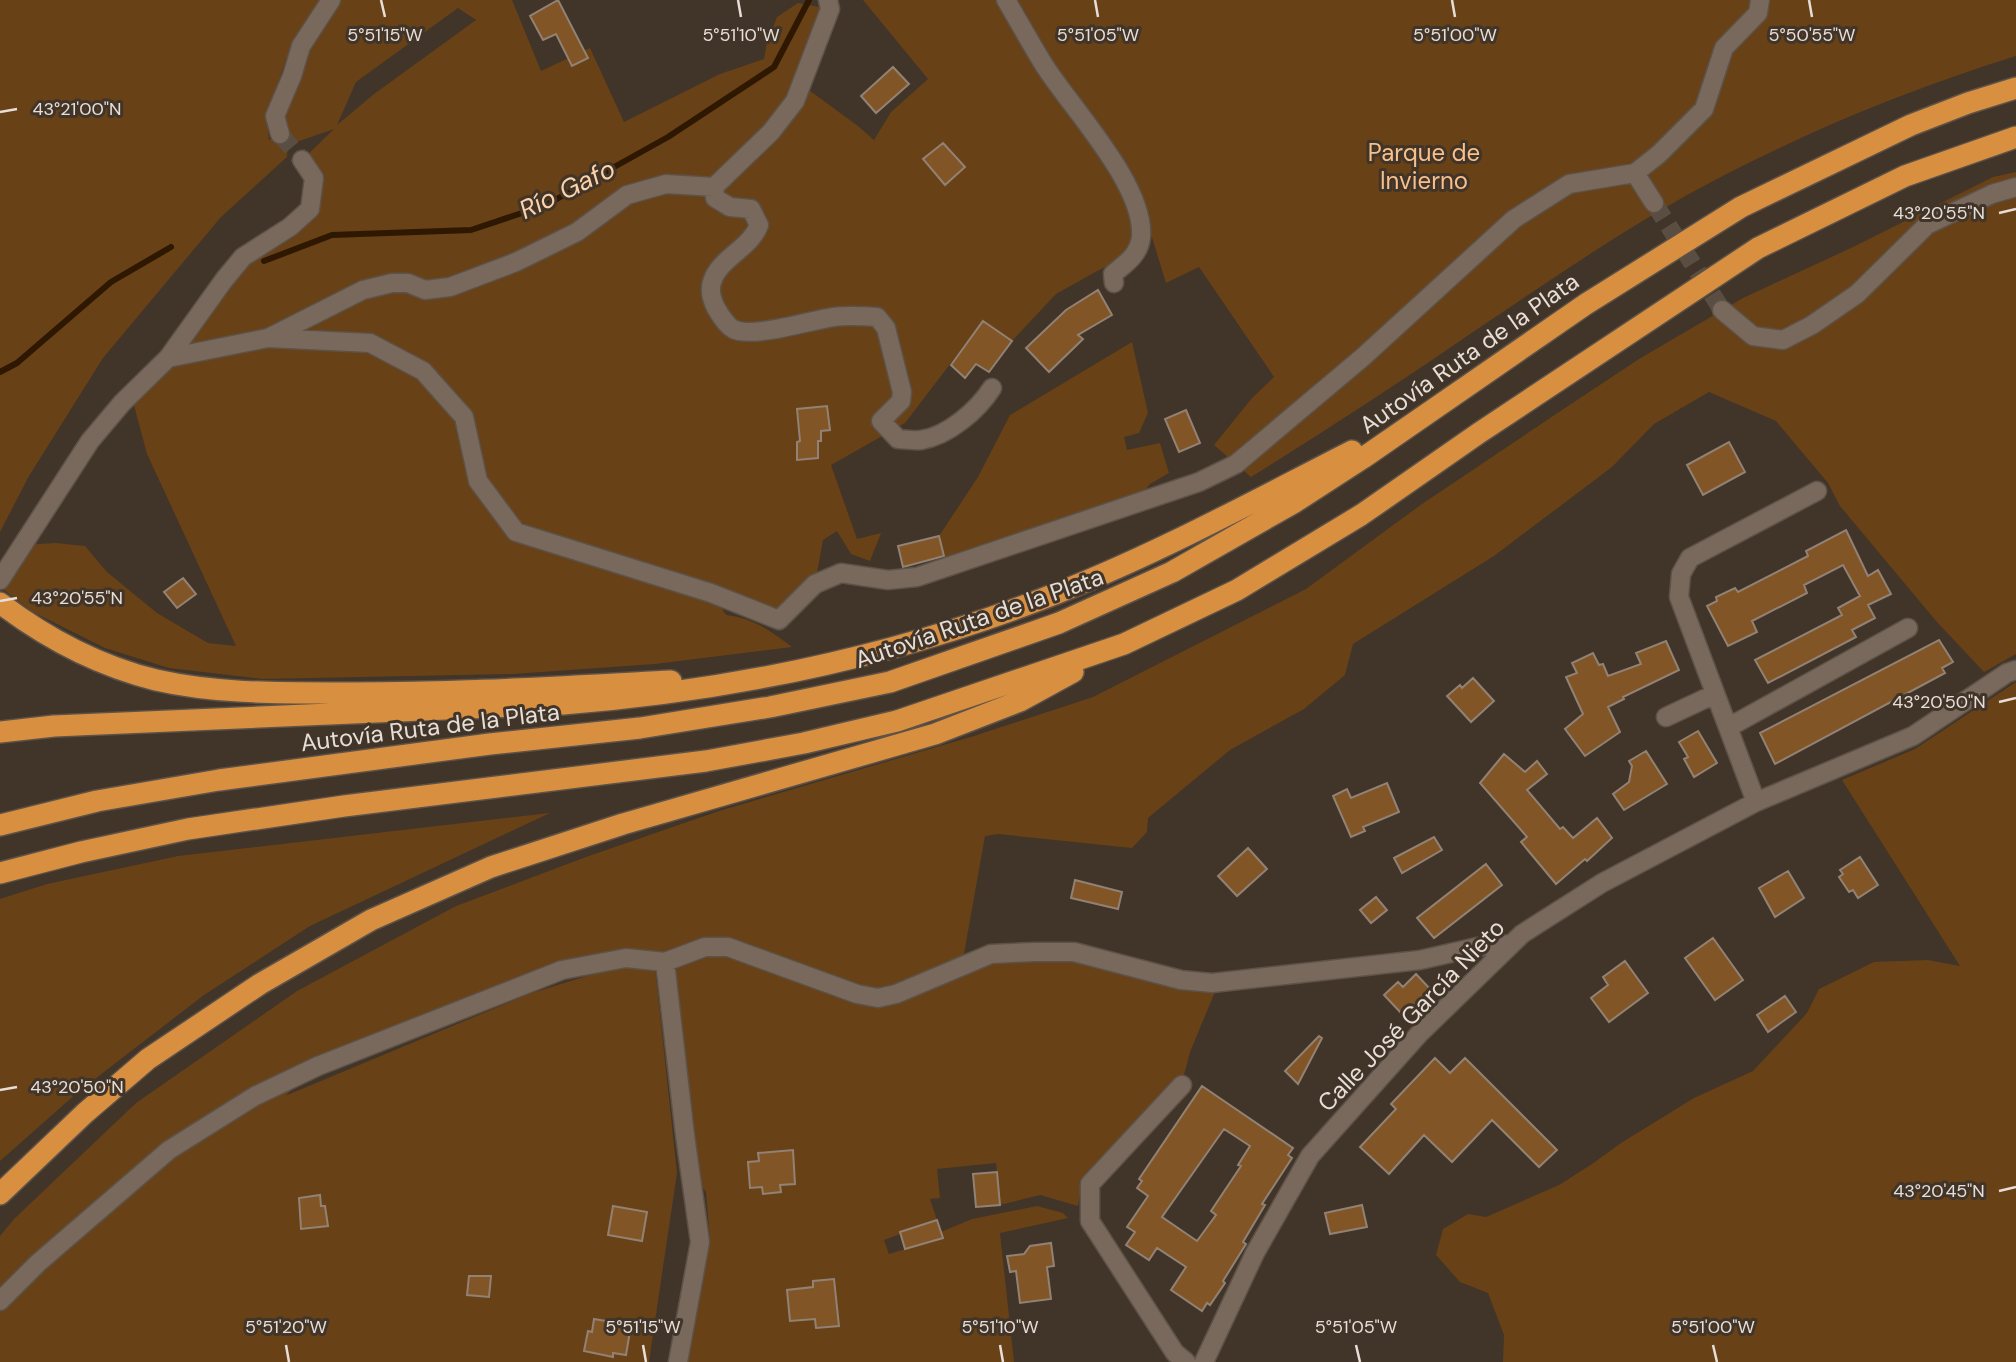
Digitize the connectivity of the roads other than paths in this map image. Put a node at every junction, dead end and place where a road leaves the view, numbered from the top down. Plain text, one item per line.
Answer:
1 (331, 0) edge
2 (828, 0) edge
3 (1006, 0) edge
4 (1760, 0) edge
5 (2016, 88) edge
6 (280, 134) tunnel mouth
7 (2016, 137) edge
8 (302, 160) tunnel mouth
9 (1635, 173) junction
10 (714, 187) junction
11 (2016, 187) edge
12 (1654, 203) tunnel mouth
13 (1114, 283) dead end
14 (1722, 310) tunnel mouth
15 (268, 338) junction
16 (168, 358) junction
17 (992, 388) dead end
18 (1426, 413) junction
19 (1817, 491) dead end
20 (0, 580) edge
21 (0, 603) edge
22 (1908, 628) dead end
23 (1124, 644) junction
24 (2016, 670) edge
25 (782, 675) junction
26 (1715, 694) junction
27 (1666, 717) dead end
28 (1729, 727) junction
29 (0, 732) edge
30 (1756, 803) junction
31 (0, 825) edge
32 (0, 873) edge
33 (1511, 944) junction
34 (665, 962) junction
35 (1182, 1085) dead end
36 (0, 1194) edge
37 (0, 1301) edge
38 (678, 1362) edge
39 (1186, 1362) edge
40 (1204, 1362) edge

1 - 6 street
2 - 10 street
3 - 13 street
4 - 9 street
5 - 18 highway, Autovía Ruta de la Plata
7 - 23 highway
8 - 16 street
9 - 12 street
9 - 15 street
10 - 15 street
10 - 17 street
11 - 14 street
15 - 16 street
16 - 20 street
18 - 25 highway
18 - 31 highway, Autovía Ruta de la Plata
19 - 26 street
21 - 25 highway
22 - 28 street
23 - 32 highway
23 - 36 highway
24 - 30 street, Calle José García Nieto
25 - 29 highway
26 - 27 street
26 - 28 street
28 - 30 street
30 - 33 street, Calle José García Nieto
33 - 34 street
33 - 40 street, Calle José García Nieto
34 - 37 street
34 - 38 street
35 - 39 street

